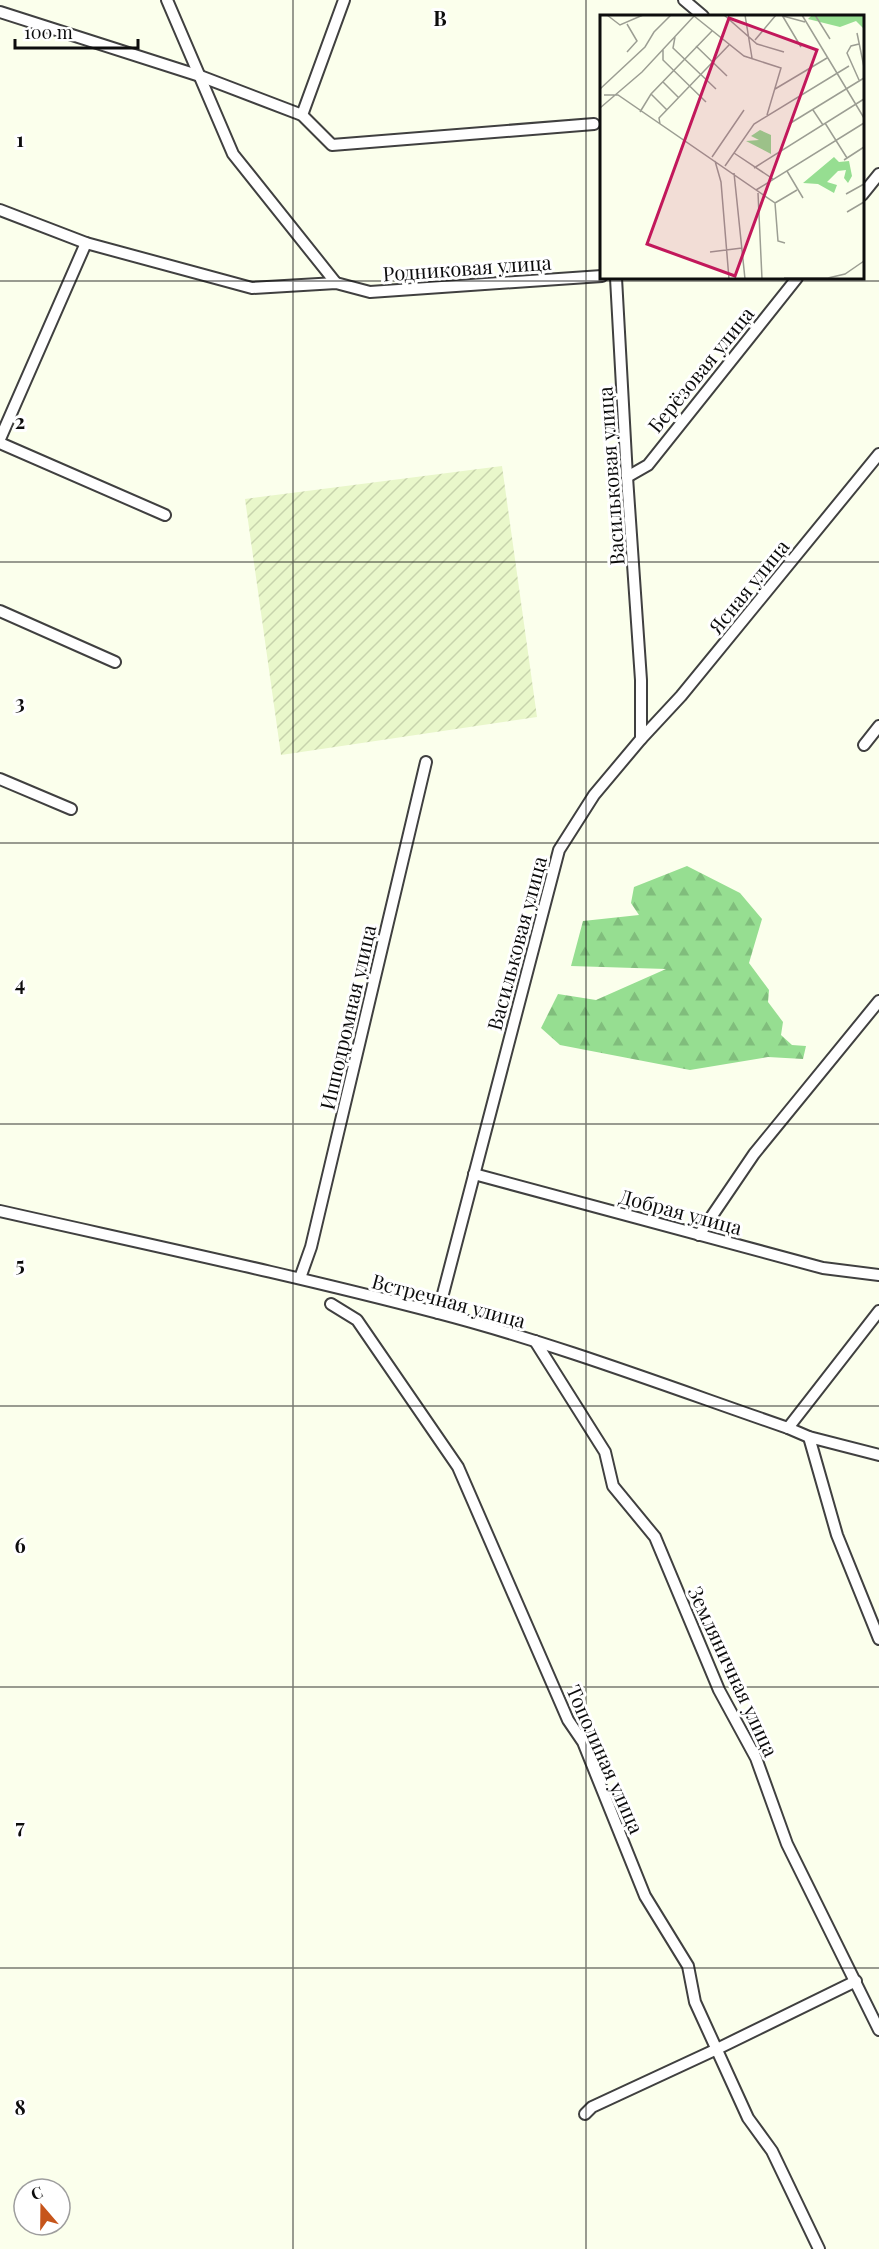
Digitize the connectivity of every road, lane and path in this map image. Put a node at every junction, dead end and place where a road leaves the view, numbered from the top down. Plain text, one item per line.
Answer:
1 (167, 0) edge
2 (344, 0) edge
3 (684, 0) edge
4 (0, 12) edge
5 (703, 15) edge
6 (200, 76) junction
7 (303, 115) junction
8 (594, 124) dead end
9 (879, 174) edge
10 (864, 193) edge
11 (0, 210) edge
12 (86, 243) junction
13 (600, 276) edge
14 (616, 279) edge
15 (795, 279) edge
16 (336, 283) junction
17 (0, 441) edge
18 (879, 454) edge
19 (627, 477) junction
20 (165, 514) dead end
21 (0, 611) edge
22 (115, 662) dead end
23 (879, 726) edge
24 (641, 739) junction
25 (864, 745) dead end
26 (426, 762) dead end
27 (0, 779) edge
28 (70, 809) dead end
29 (879, 1001) edge
30 (474, 1174) junction
31 (0, 1211) edge
32 (699, 1234) junction
33 (879, 1275) edge
34 (300, 1278) junction
35 (331, 1304) dead end
36 (879, 1311) edge
37 (438, 1313) junction
38 (535, 1341) junction
39 (788, 1428) junction
40 (809, 1437) junction
41 (879, 1455) edge
42 (879, 1639) edge
43 (856, 1980) junction
44 (879, 2030) edge
45 (717, 2049) junction
46 (585, 2115) dead end
47 (819, 2249) edge

1 - 6 street
2 - 7 street
3 - 5 street
4 - 6 street
6 - 7 street
6 - 16 street
7 - 8 street
9 - 10 street
11 - 12 street, Родниковая улица
12 - 16 street, Родниковая улица
12 - 17 street
13 - 16 street, Родниковая улица
14 - 19 street, Васильковая улица
15 - 19 street, Берёзовая улица
17 - 20 street
18 - 24 street, Ясная улица
19 - 24 street, Васильковая улица
21 - 22 street
23 - 25 street
24 - 30 street, Васильковая улица
26 - 34 street, Ипподромная улица
27 - 28 street
29 - 32 street
30 - 32 street, Добрая улица
30 - 37 street, Васильковая улица
31 - 34 street, Встречная улица
32 - 33 street, Добрая улица
34 - 37 street, Встречная улица
35 - 45 street, Тополиная улица
36 - 39 street
37 - 38 street, Встречная улица
38 - 39 street, Встречная улица
38 - 43 street, Земляничная улица
39 - 40 street, Встречная улица
40 - 41 street, Встречная улица
40 - 42 street
43 - 44 street, Земляничная улица
43 - 45 street
45 - 46 street
45 - 47 street, Тополиная улица

